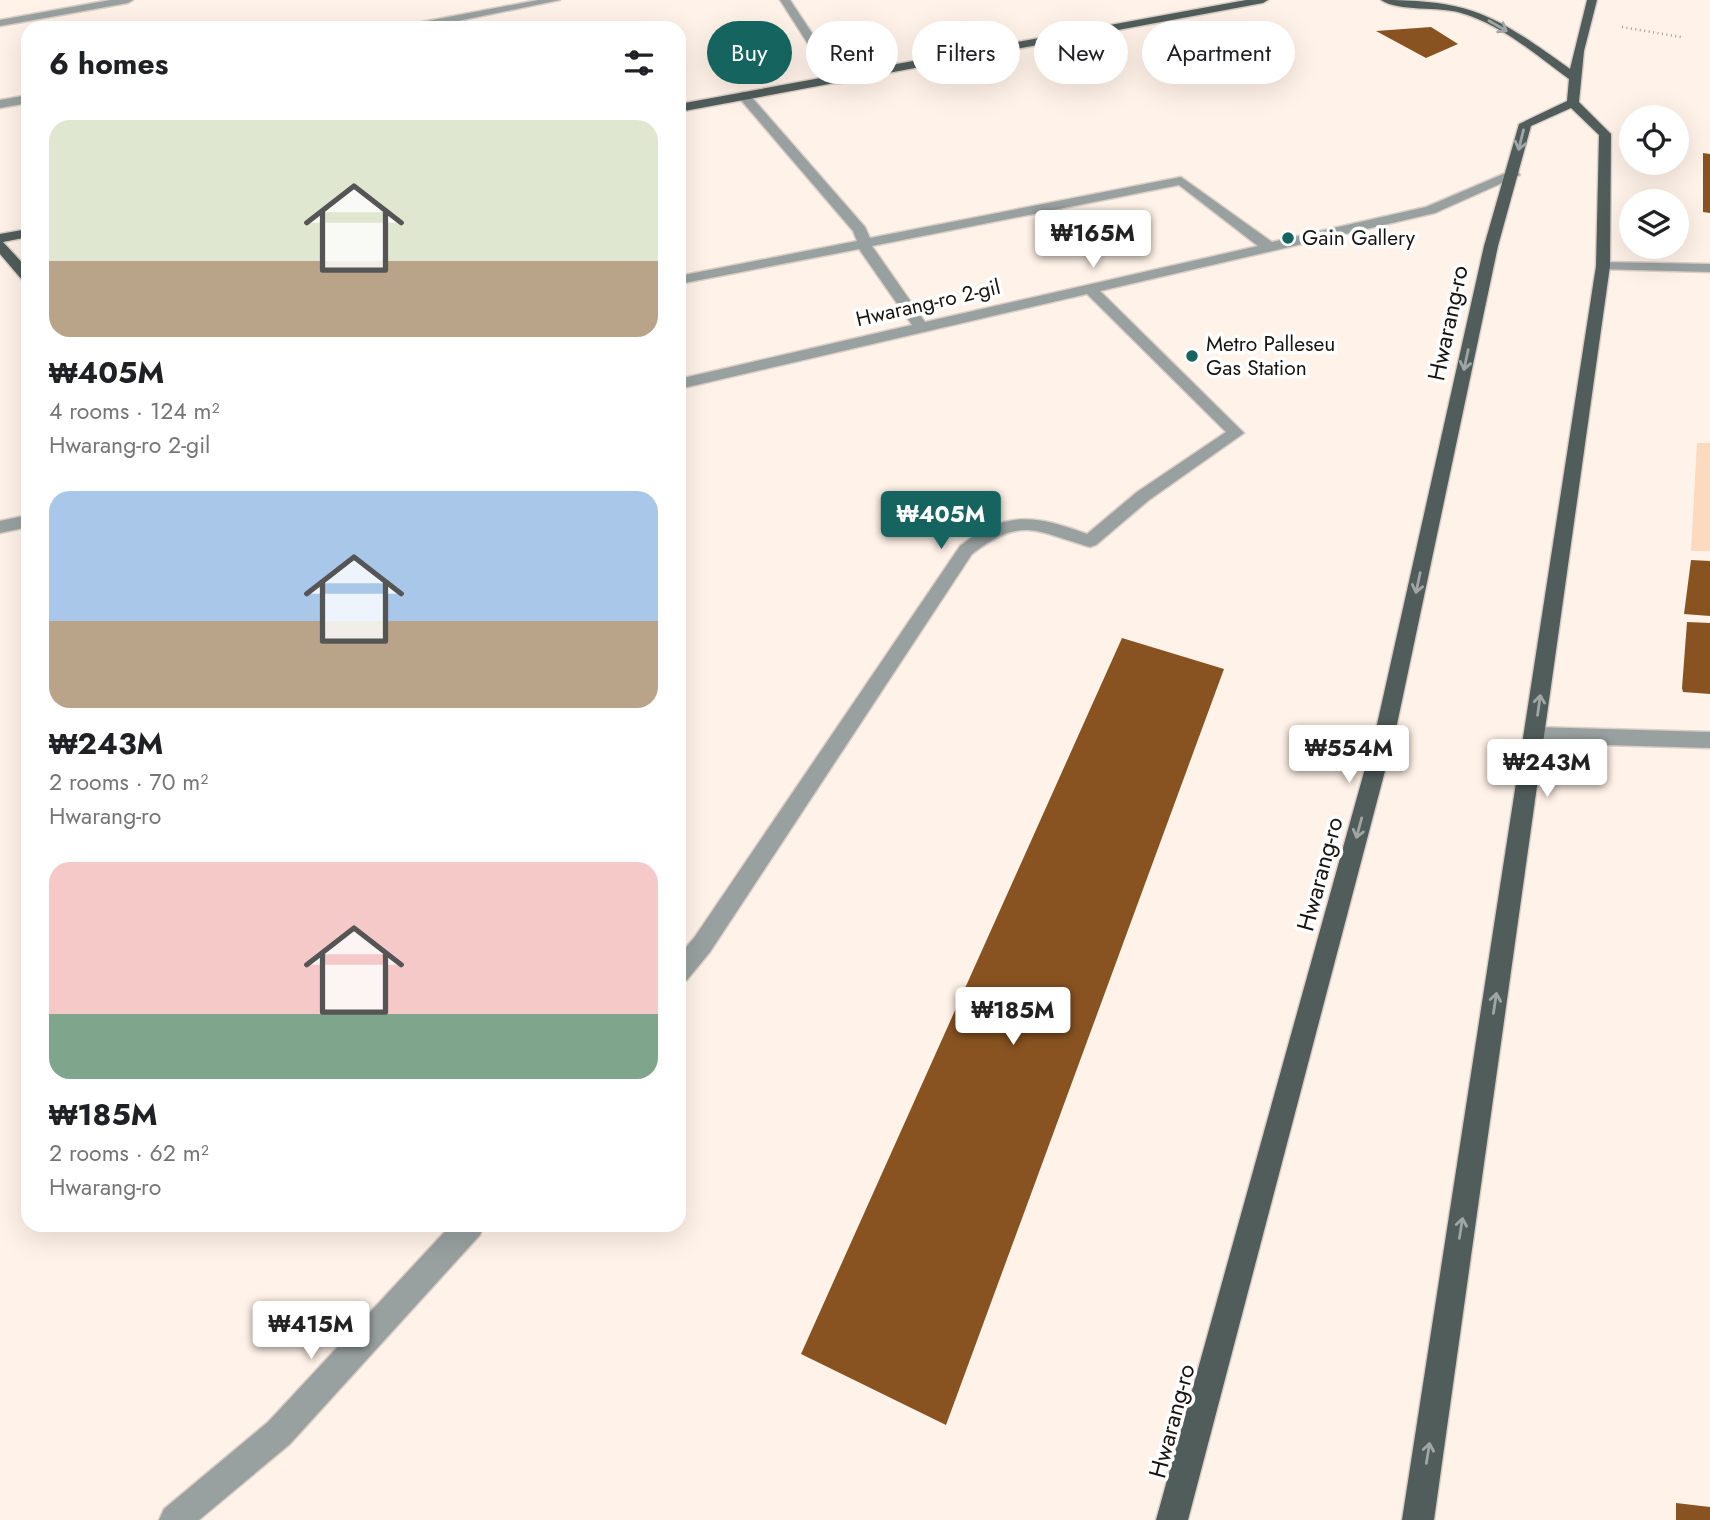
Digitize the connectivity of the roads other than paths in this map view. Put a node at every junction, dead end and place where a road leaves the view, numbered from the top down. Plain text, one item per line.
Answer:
1 (128, 0) edge
2 (555, 0) edge
3 (785, 0) edge
4 (1263, 0) edge
5 (1386, 0) edge
6 (1592, 0) edge
7 (443, 21) edge
8 (0, 23) edge
9 (806, 32) edge
10 (898, 68) edge
11 (1574, 77) junction
12 (810, 84) edge
13 (744, 96) junction
14 (21, 100) edge
15 (1573, 103) junction
16 (0, 104) edge
17 (686, 107) edge
18 (1513, 175) junction
19 (21, 234) edge
20 (0, 238) edge
21 (864, 243) junction
22 (0, 245) edge
23 (1269, 247) junction
24 (1603, 266) junction
25 (1710, 268) edge
26 (21, 270) edge
27 (686, 279) edge
28 (1090, 289) junction
29 (921, 327) junction
30 (686, 382) edge
31 (21, 522) edge
32 (0, 527) edge
33 (1535, 735) junction
34 (1710, 740) edge
35 (686, 965) edge
36 (464, 1232) edge
37 (175, 1520) edge
38 (1172, 1520) edge
39 (1418, 1520) edge

1 - 8 street
2 - 7 street
3 - 9 street
4 - 10 main road
5 -> 11 main road
6 - 11 main road
11 - 15 main road
12 - 13 main road
13 - 17 main road
13 - 21 street
14 - 16 street
15 -> 18 main road, Hwarang-ro
15 - 24 main road
18 - 23 street, Hwarang-ro 2-gil
18 -> 38 main road, Hwarang-ro
19 - 20 main road
21 - 23 street
21 - 27 street
21 - 29 street
22 - 26 main road
23 - 28 street, Hwarang-ro 2-gil
24 - 25 street
33 -> 24 main road
28 - 29 street, Hwarang-ro 2-gil
28 - 35 street
29 - 30 street, Hwarang-ro 2-gil
31 - 32 street
33 - 34 street
39 -> 33 main road
36 - 37 street

